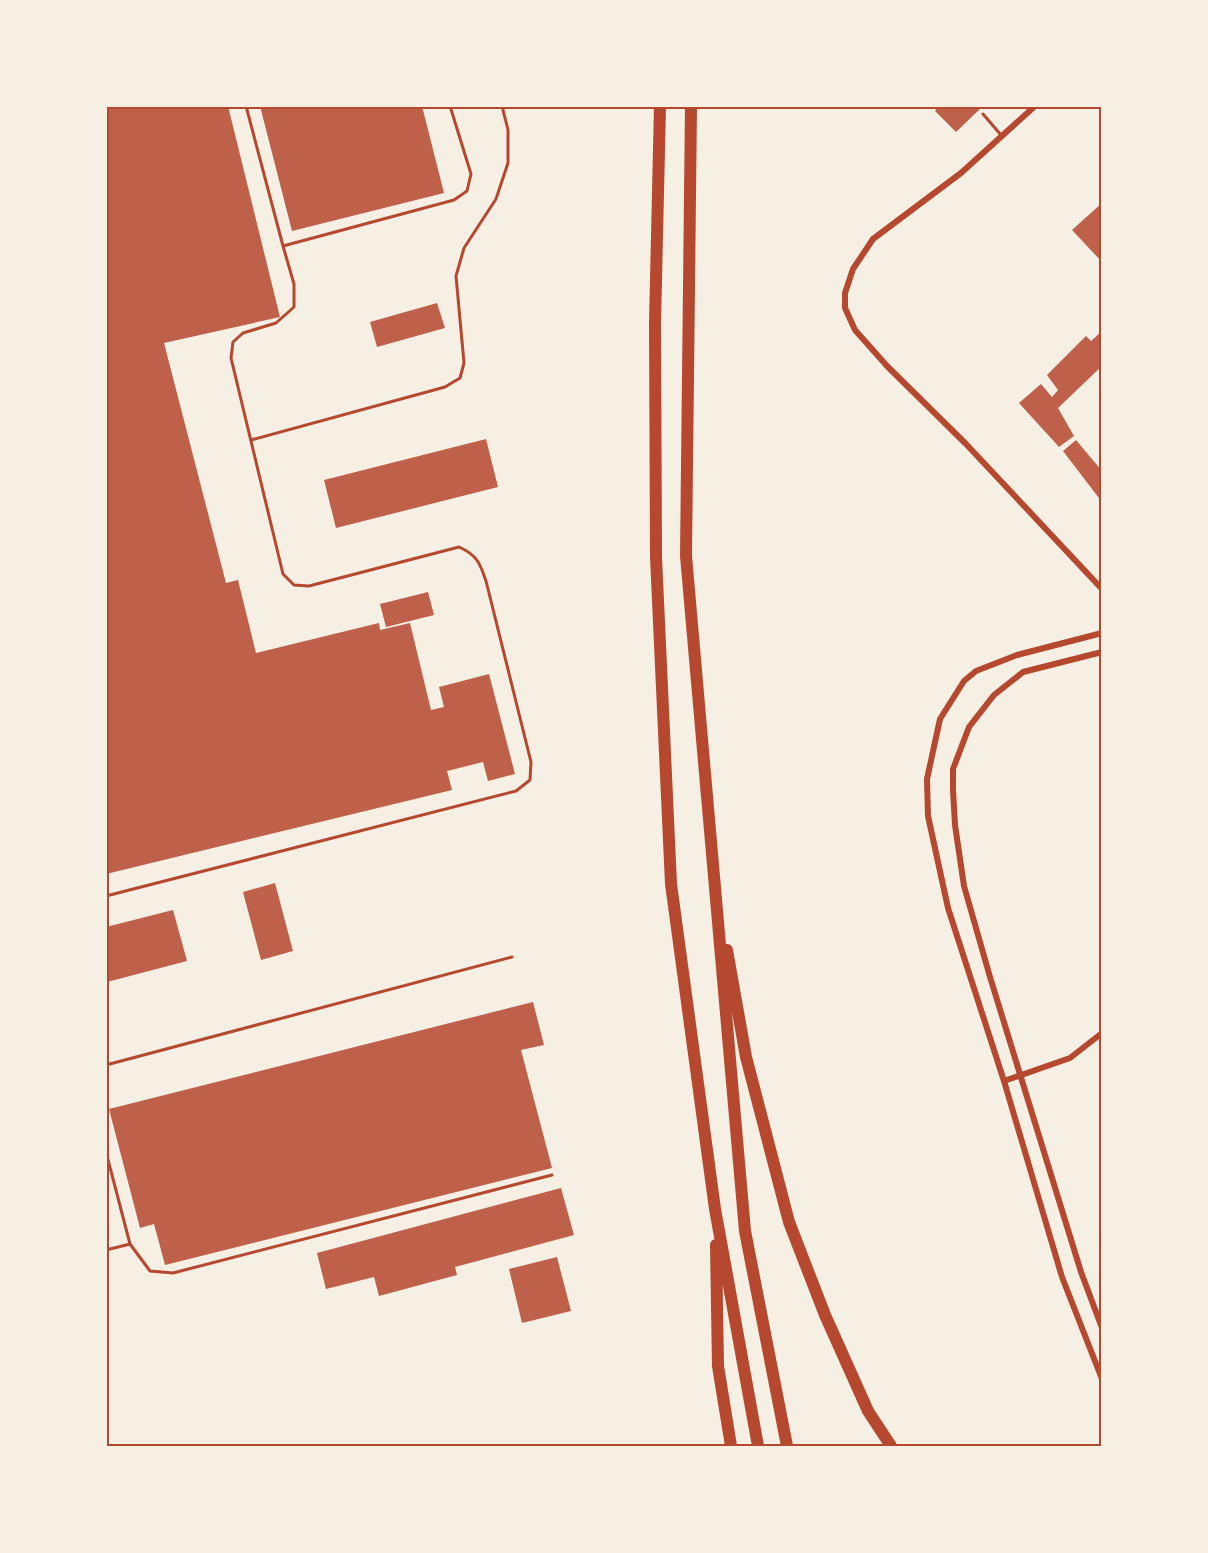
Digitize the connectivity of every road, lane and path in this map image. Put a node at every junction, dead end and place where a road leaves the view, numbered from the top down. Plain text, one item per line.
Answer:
1 (246, 106) edge
2 (450, 106) edge
3 (502, 106) edge
4 (660, 106) edge
5 (691, 106) edge
6 (1035, 106) edge
7 (983, 114) dead end
8 (1001, 135) junction
9 (283, 246) junction
10 (251, 440) junction
11 (1101, 589) edge
12 (1101, 633) edge
13 (1101, 652) edge
14 (712, 872) junction
15 (106, 896) edge
16 (512, 957) dead end
17 (1101, 1033) edge
18 (106, 1065) edge
19 (1021, 1075) junction
20 (1004, 1081) junction
21 (106, 1152) edge
22 (552, 1175) dead end
23 (715, 1209) junction
24 (130, 1244) junction
25 (106, 1250) edge
26 (1101, 1328) edge
27 (1101, 1380) edge
28 (731, 1446) edge
29 (758, 1446) edge
30 (787, 1446) edge
31 (891, 1446) edge

1 - 9 lane
2 - 9 lane
3 - 10 lane
4 - 23 highway
5 - 14 highway
6 - 8 street
7 - 8 lane
8 - 11 street
9 - 10 lane
10 - 15 lane
12 - 20 street
13 - 19 street
14 - 30 highway
14 - 31 highway
16 - 18 lane
17 - 19 street
19 - 20 street
19 - 26 street
20 - 27 street
21 - 24 lane
22 - 24 lane
23 - 28 highway
23 - 29 highway
24 - 25 lane

